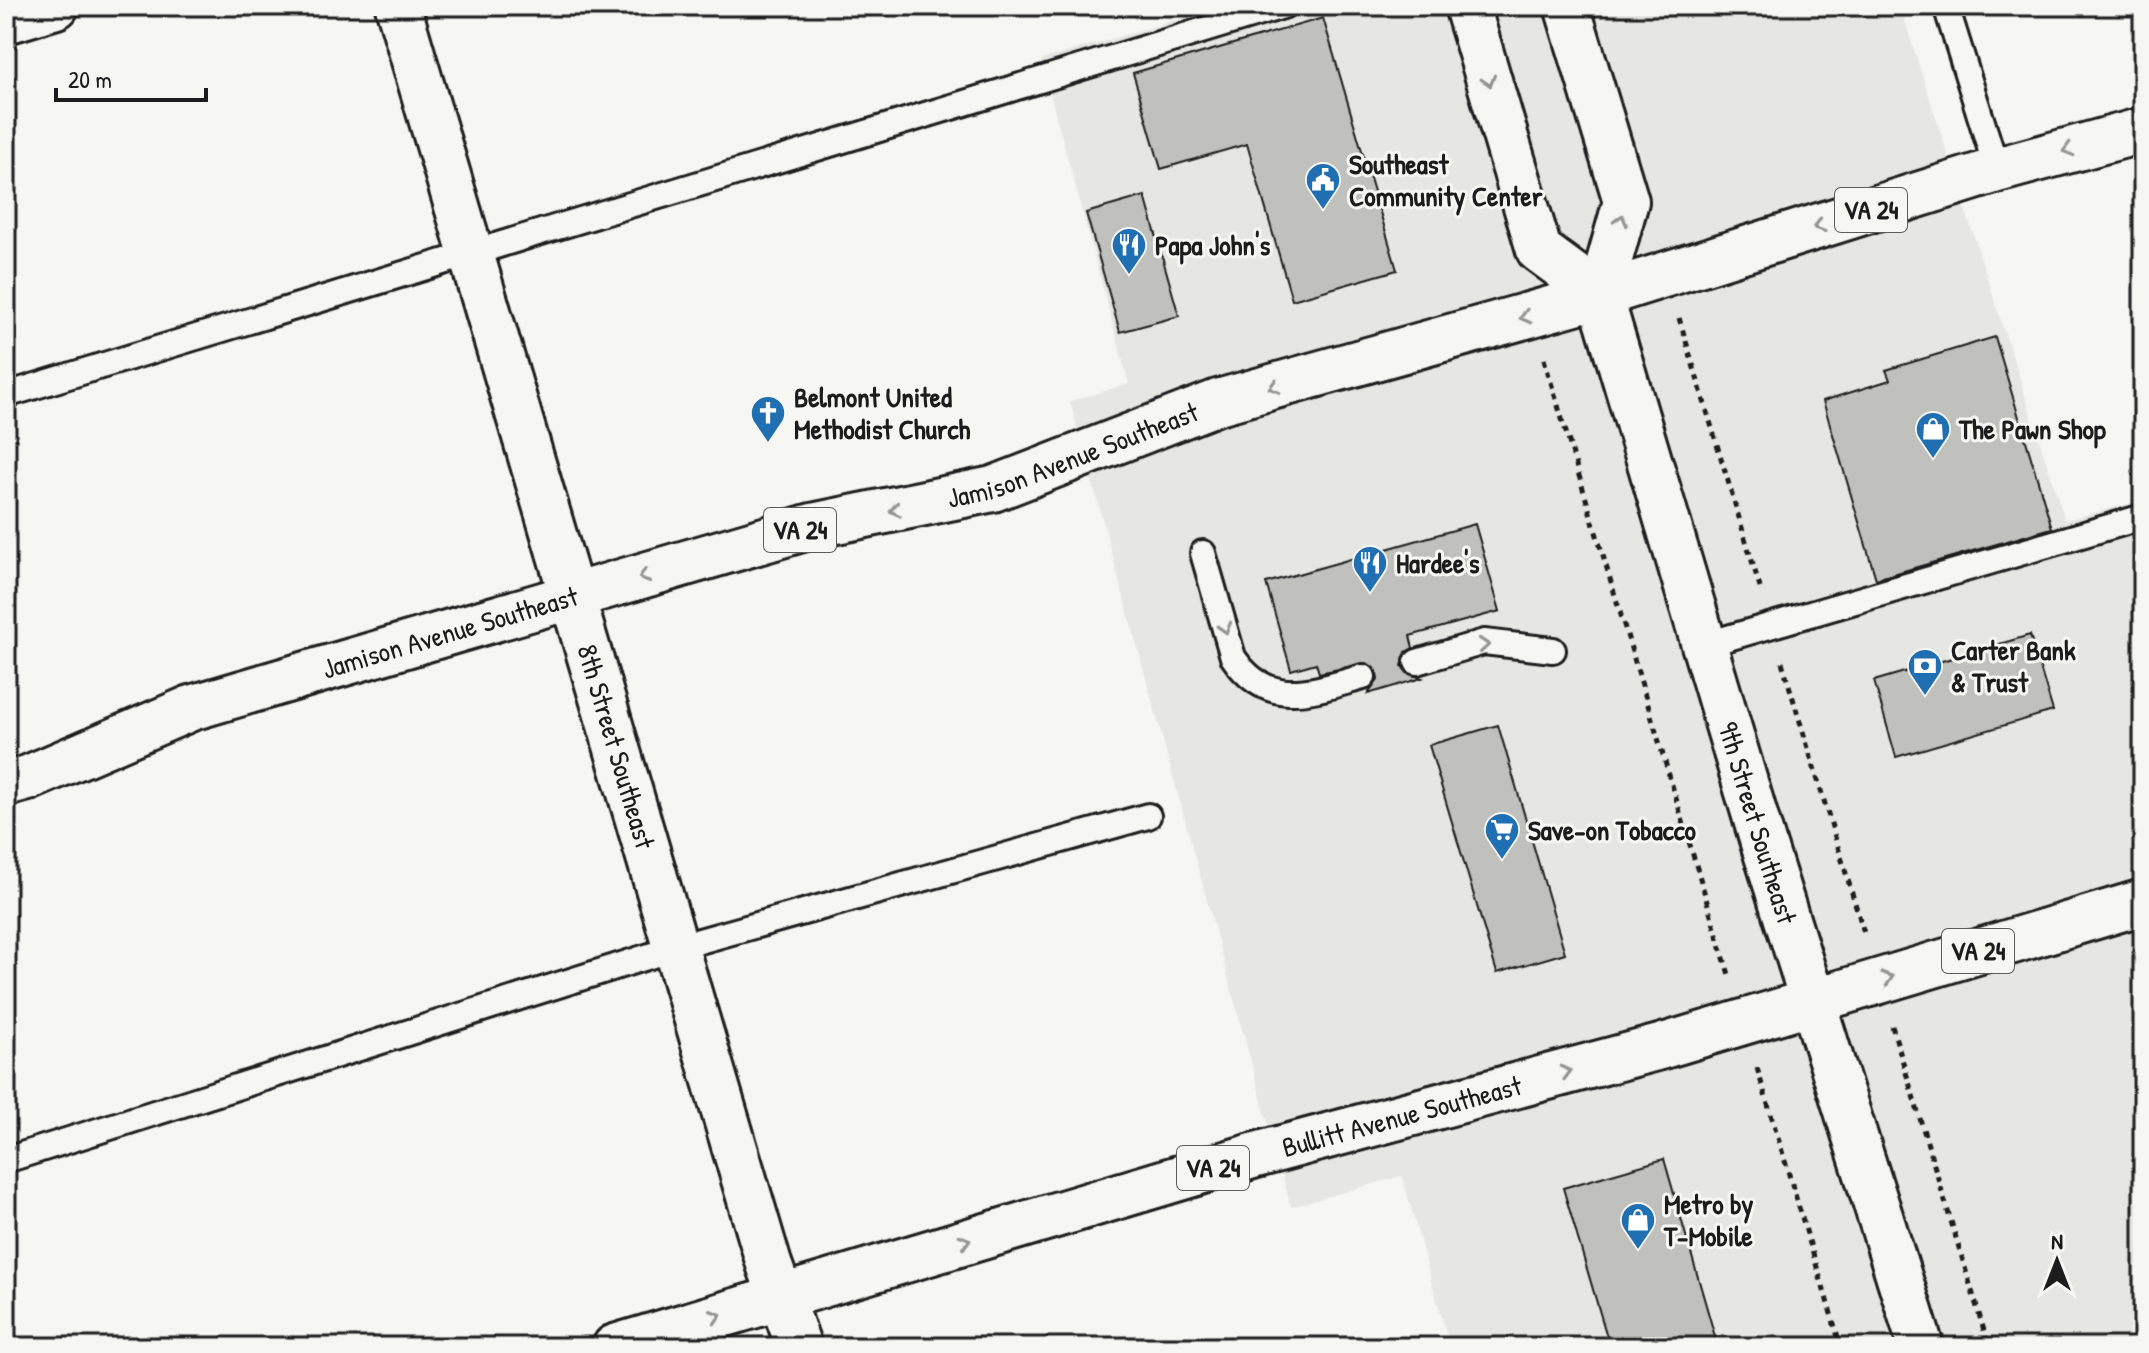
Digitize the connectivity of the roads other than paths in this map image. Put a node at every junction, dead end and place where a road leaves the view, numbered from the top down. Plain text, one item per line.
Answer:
1 (56, 6) edge
2 (398, 6) edge
3 (1283, 6) edge
4 (1467, 6) edge
5 (1567, 6) edge
6 (1946, 6) edge
7 (6, 21) edge
8 (2143, 130) edge
9 (1997, 170) junction
10 (471, 253) junction
11 (1600, 295) junction
12 (6, 395) edge
13 (2143, 517) edge
14 (1203, 553) dead end
15 (574, 597) junction
16 (1704, 645) junction
17 (1553, 650) dead end
18 (1417, 662) dead end
19 (1363, 677) dead end
20 (6, 784) edge
21 (1148, 816) dead end
22 (2143, 902) edge
23 (678, 947) junction
24 (1813, 1000) junction
25 (6, 1160) edge
26 (779, 1296) junction
27 (615, 1347) edge
28 (799, 1347) edge
29 (1921, 1347) edge

1 - 7 main road
2 - 10 main road, 8th Street Southeast
3 - 10 lane
4 -> 11 main road
11 -> 5 main road
6 - 9 lane
8 -> 9 main road, Jamison Avenue Southeast / VA 24
9 -> 11 main road, Jamison Avenue Southeast / VA 24
10 - 12 lane
10 - 15 main road, 8th Street Southeast
11 -> 15 main road, Jamison Avenue Southeast / VA 24
11 - 16 main road, 9th Street Southeast
13 - 16 lane
14 -> 19 lane
15 - 20 main road, Jamison Avenue Southeast / VA 24
15 - 23 main road, 8th Street Southeast
16 - 24 main road, 9th Street Southeast
18 -> 17 lane
21 - 23 lane
24 -> 22 main road, Bullitt Avenue Southeast / VA 24
23 - 25 lane
23 - 26 main road, 8th Street Southeast
26 -> 24 main road, Bullitt Avenue Southeast / VA 24
24 - 29 main road, 9th Street Southeast
27 -> 26 main road, Bullitt Avenue Southeast / VA 24
26 - 28 main road, 8th Street Southeast

